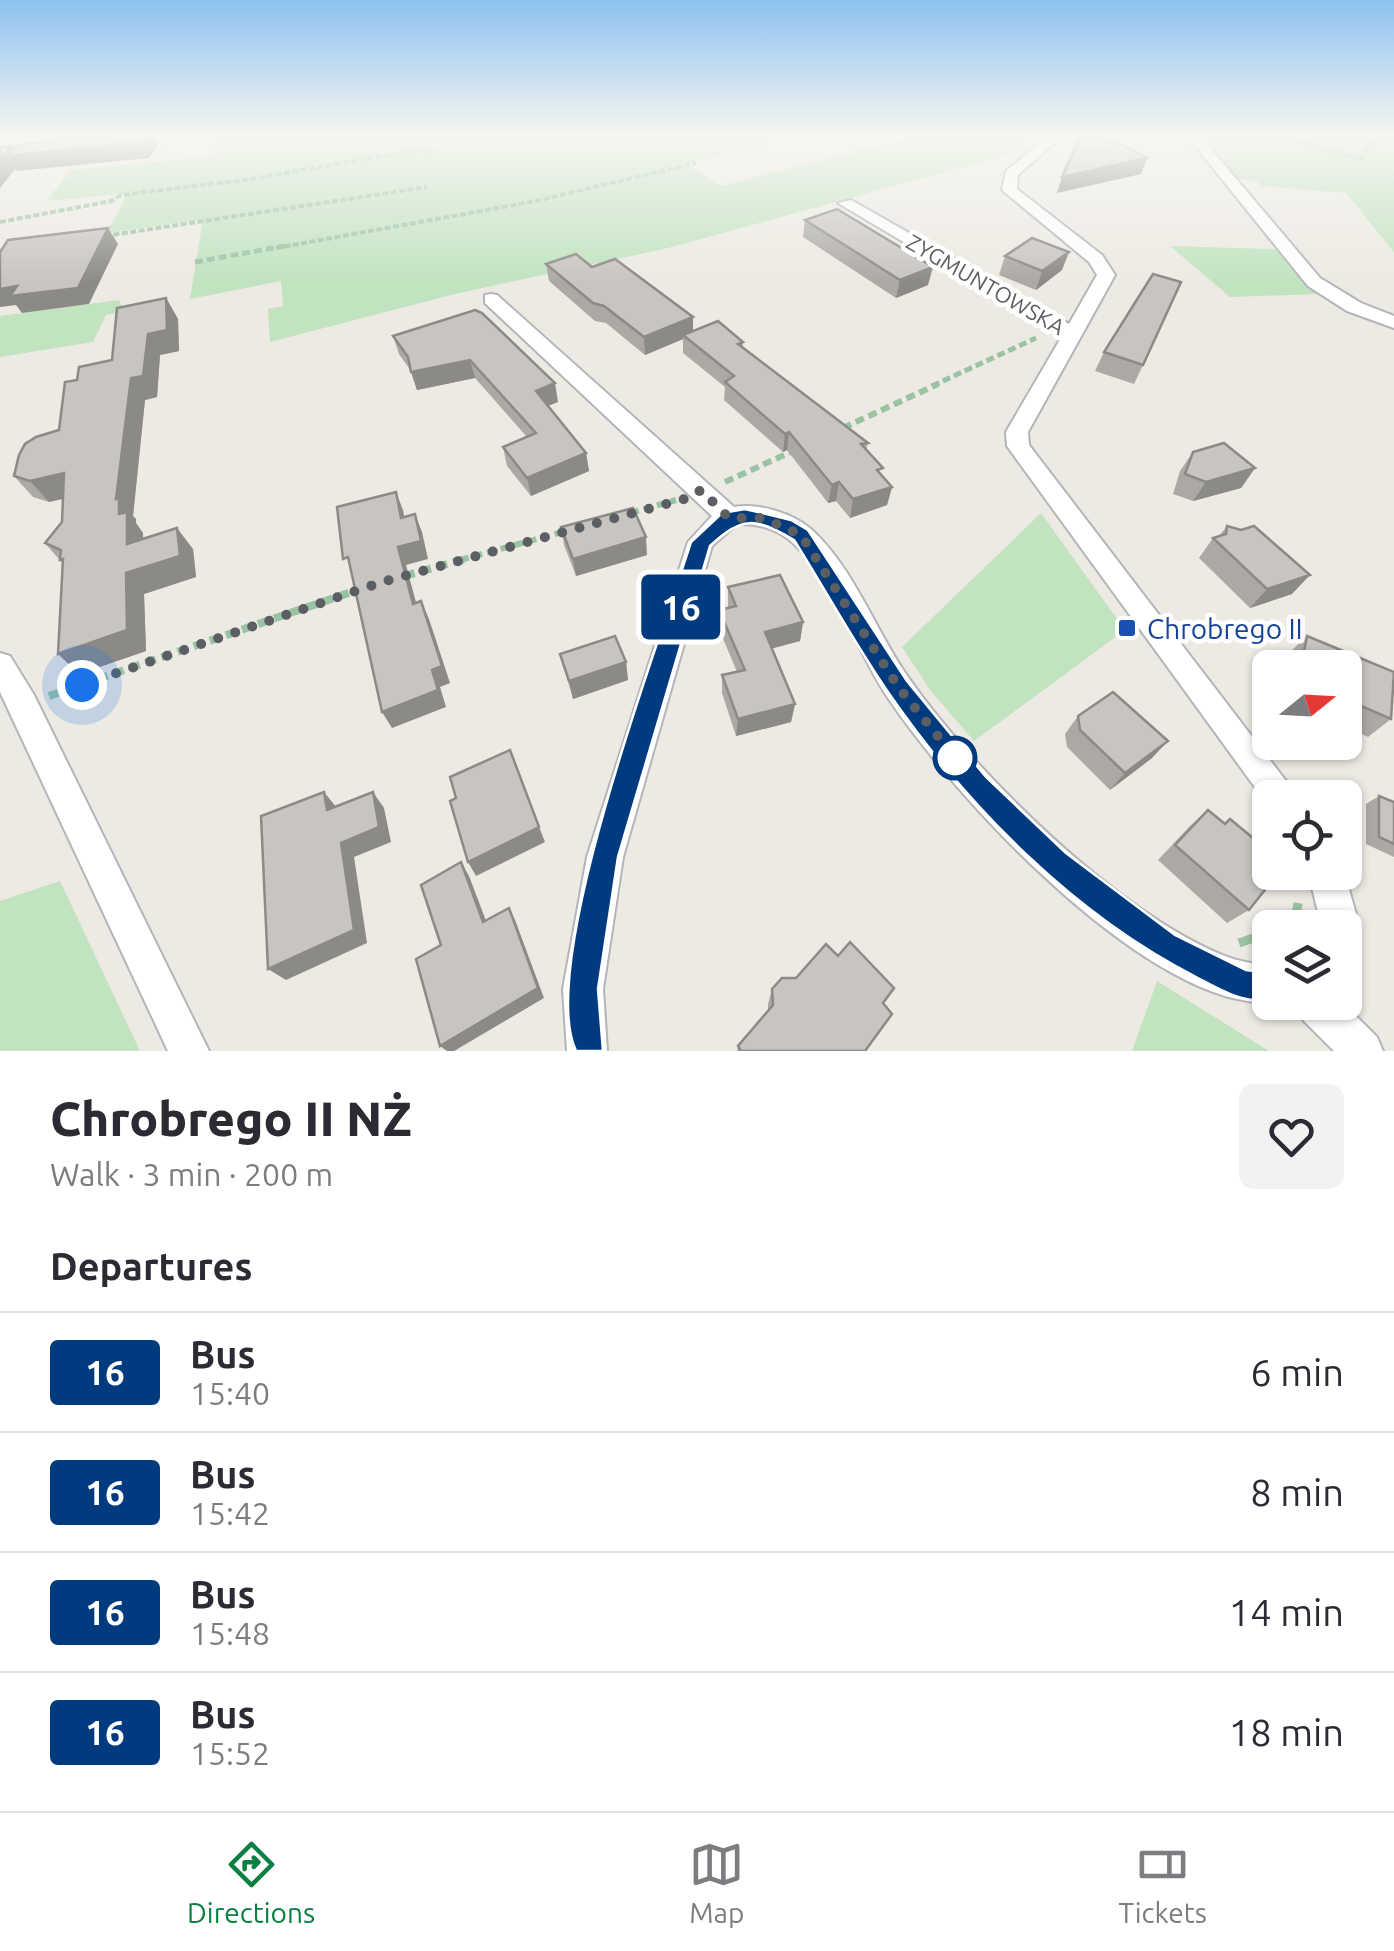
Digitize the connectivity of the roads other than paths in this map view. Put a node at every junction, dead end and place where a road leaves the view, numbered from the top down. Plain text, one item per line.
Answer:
1 (1008, 185) edge
2 (1234, 185) edge
3 (846, 203) dead end
4 (491, 299) dead end
5 (1394, 322) edge
6 (1061, 333) junction
7 (732, 503) junction
8 (0, 664) edge
9 (1268, 780) edge
10 (1252, 985) edge
11 (1332, 1020) edge
12 (189, 1051) edge
13 (587, 1051) edge
14 (1363, 1051) edge

1 - 6 street
2 - 5 street
3 - 6 street, ZYGMUNTOWSKA
4 - 7 street
6 - 9 street
7 - 10 street
7 - 13 street
8 - 12 street
11 - 14 street

